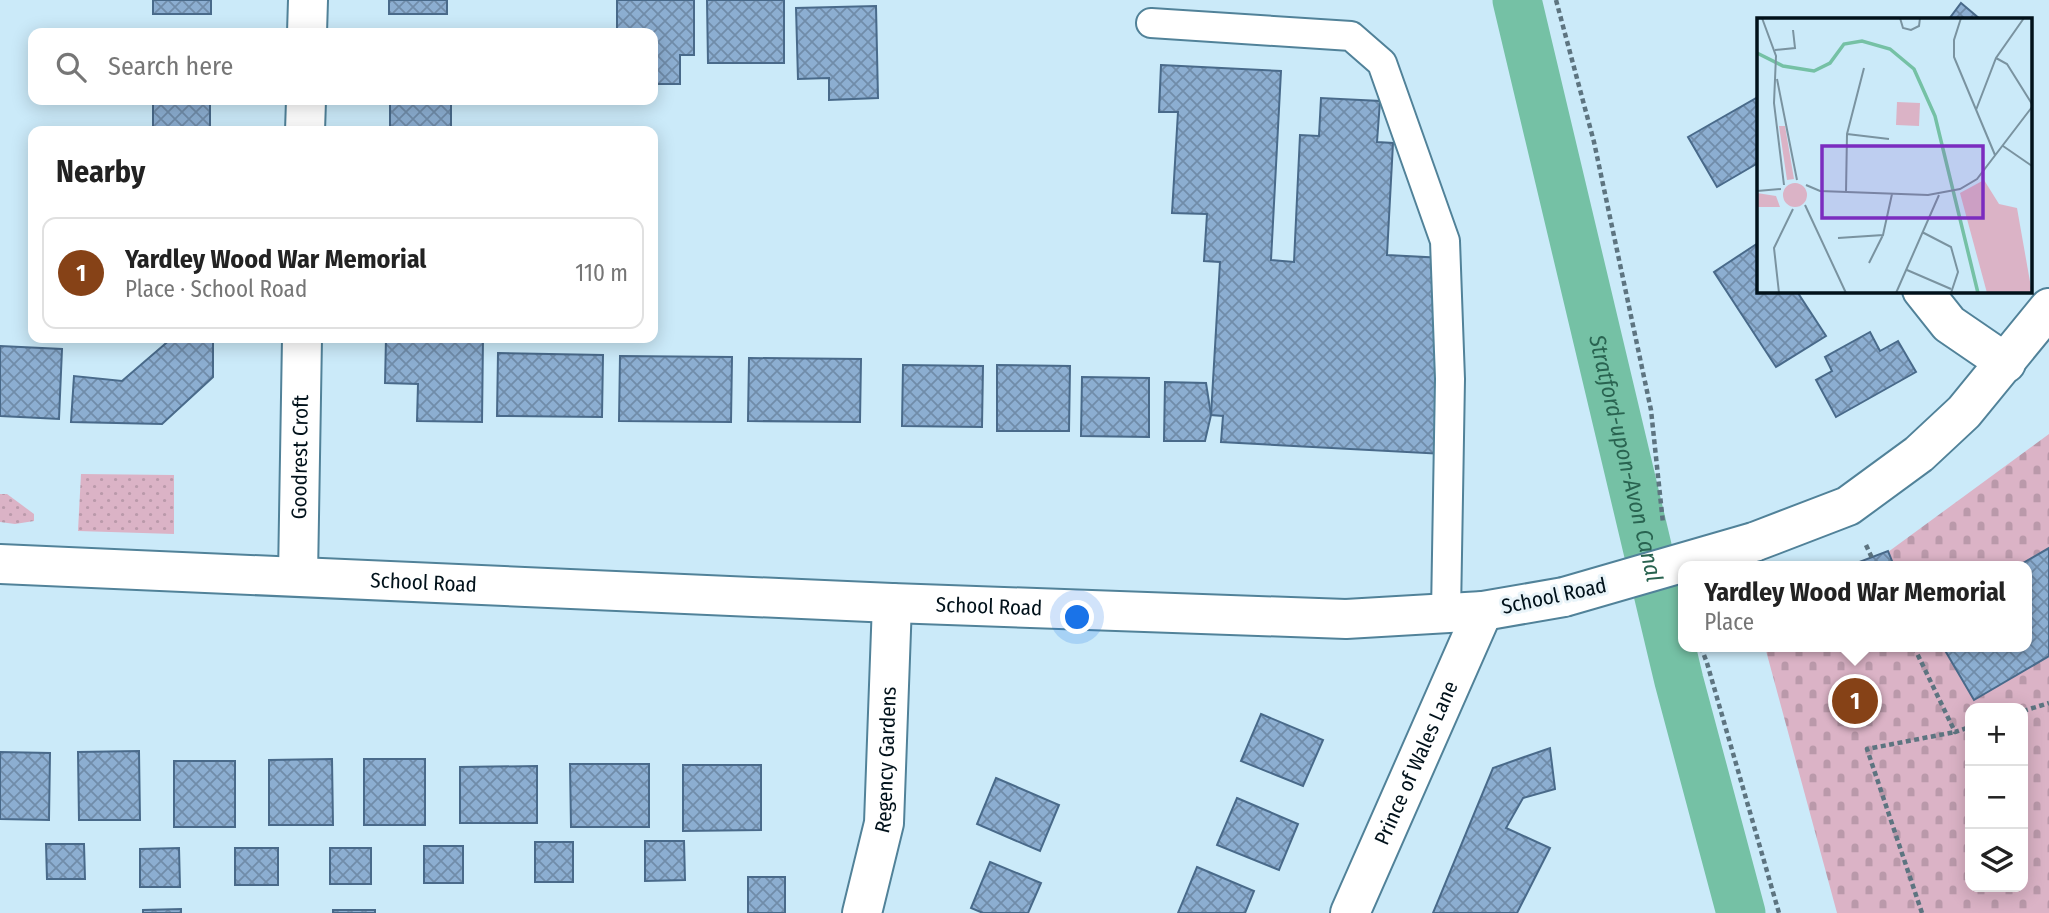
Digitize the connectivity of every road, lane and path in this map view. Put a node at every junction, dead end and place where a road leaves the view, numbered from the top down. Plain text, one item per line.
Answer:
1 (308, 0) edge
2 (1556, 0) edge
3 (1151, 23) dead end
4 (307, 28) edge
5 (306, 105) edge
6 (305, 126) edge
7 (1925, 292) edge
8 (2049, 308) edge
9 (302, 343) edge
10 (2006, 363) junction
11 (1664, 536) dead end
12 (1688, 561) edge
13 (0, 564) edge
14 (1678, 564) edge
15 (298, 576) junction
16 (892, 603) junction
17 (1464, 612) junction
18 (1702, 652) edge
19 (1916, 652) edge
20 (2049, 702) edge
21 (2028, 709) edge
22 (1965, 729) edge
23 (1955, 732) junction
24 (862, 913) edge
25 (1350, 913) edge
26 (1779, 913) edge
27 (1922, 913) edge

1 - 4 street
2 - 11 path
3 - 17 lane
5 - 6 street
7 - 10 street
8 - 10 street, School Road
9 - 15 street, Goodrest Croft
10 - 12 street, School Road, bridge
13 - 15 street, School Road
14 - 17 street, School Road, bridge
15 - 16 street, School Road
16 - 17 street, School Road
16 - 24 street, Regency Gardens
17 - 25 street, Prince of Wales Lane
18 - 26 path
19 - 23 path
20 - 21 path
22 - 23 path
23 - 27 path

